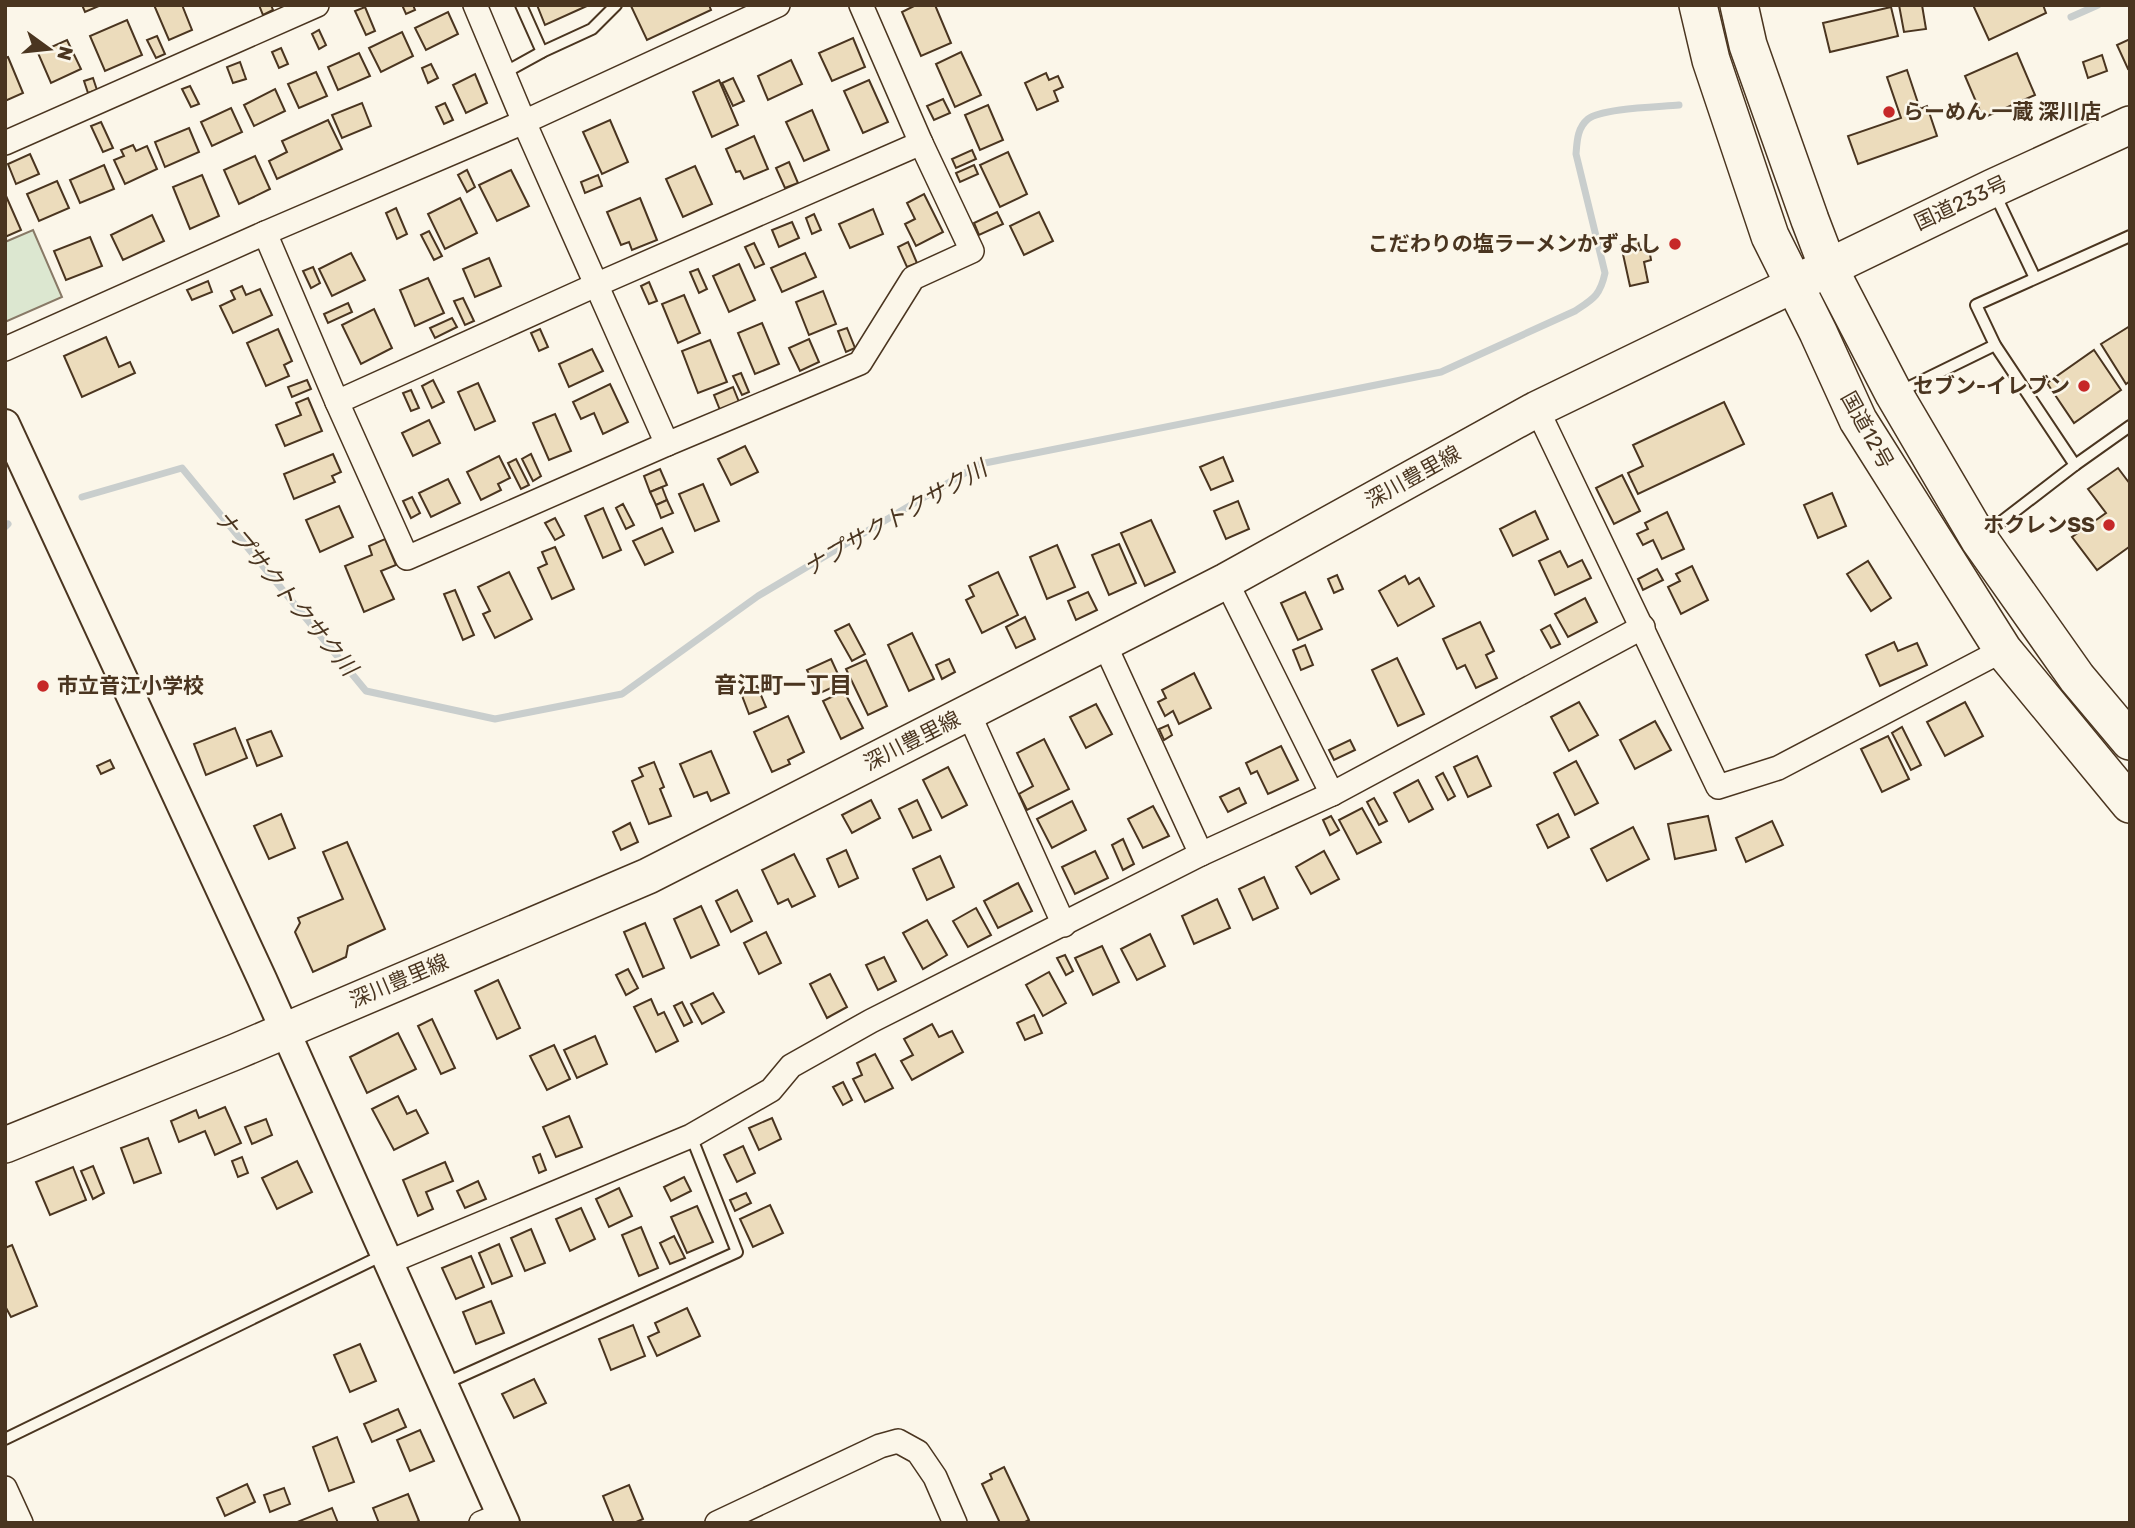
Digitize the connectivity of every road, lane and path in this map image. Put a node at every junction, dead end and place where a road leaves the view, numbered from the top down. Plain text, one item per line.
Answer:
1 (317, 5) edge
2 (475, 5) edge
3 (521, 5) edge
4 (617, 5) edge
5 (778, 5) edge
6 (861, 5) edge
7 (1698, 5) edge
8 (1739, 5) edge
9 (542, 52) junction
10 (504, 73) junction
11 (524, 122) junction
12 (2130, 125) edge
13 (5, 143) edge
14 (921, 143) junction
15 (1993, 188) junction
16 (265, 233) junction
17 (2130, 236) edge
18 (1828, 267) junction
19 (2035, 278) junction
20 (598, 284) junction
21 (1793, 285) junction
22 (1995, 345) junction
23 (5, 349) edge
24 (1894, 394) junction
25 (337, 402) junction
26 (1537, 409) junction
27 (5, 424) edge
28 (2130, 426) edge
29 (667, 444) junction
30 (2075, 465) junction
31 (1979, 539) junction
32 (1226, 581) junction
33 (1643, 627) junction
34 (1104, 643) junction
35 (2003, 650) junction
36 (968, 712) junction
37 (2130, 741) edge
38 (1332, 794) junction
39 (2130, 804) edge
40 (1201, 854) junction
41 (1064, 925) junction
42 (285, 1030) junction
43 (691, 1136) junction
44 (5, 1145) edge
45 (387, 1258) junction
46 (443, 1384) junction
47 (5, 1439) edge
48 (5, 1488) edge
49 (496, 1520) edge
50 (21, 1523) edge
51 (717, 1523) edge
52 (955, 1523) edge

1 - 13 street
2 - 10 street
3 - 9 lane
4 - 9 lane
5 - 11 street
6 - 14 street
7 - 21 highway, 国道12号
8 - 18 highway, 国道12号
9 - 10 lane
10 - 11 street
11 - 16 street
11 - 20 street
12 - 15 highway, 国道233号
14 - 20 street
14 - 29 street
15 - 18 highway, 国道233号
15 - 19 lane
16 - 23 street
16 - 25 street
17 - 19 lane
18 - 21 highway, 国道233号
18 - 24 highway, 国道12号
19 - 22 lane
20 - 25 street
20 - 29 street
21 - 26 main road, 深川豊里線
21 - 35 highway, 国道12号
22 - 24 lane
22 - 30 lane
24 - 31 highway, 国道12号
25 - 29 street
26 - 32 main road, 深川豊里線
26 - 33 street
27 - 42 street
28 - 30 lane
30 - 31 lane
31 - 37 highway, 国道12号
32 - 34 main road, 深川豊里線
32 - 38 street
33 - 35 street
33 - 38 street
34 - 36 main road, 深川豊里線
34 - 40 street
35 - 39 highway, 国道12号
36 - 41 street
36 - 42 main road, 深川豊里線
38 - 40 street
40 - 41 street
41 - 43 street
42 - 44 main road, 深川豊里線
42 - 45 street
43 - 45 street
43 - 46 lane
45 - 46 street
45 - 47 lane
46 - 49 street
48 - 50 street
51 - 52 street

